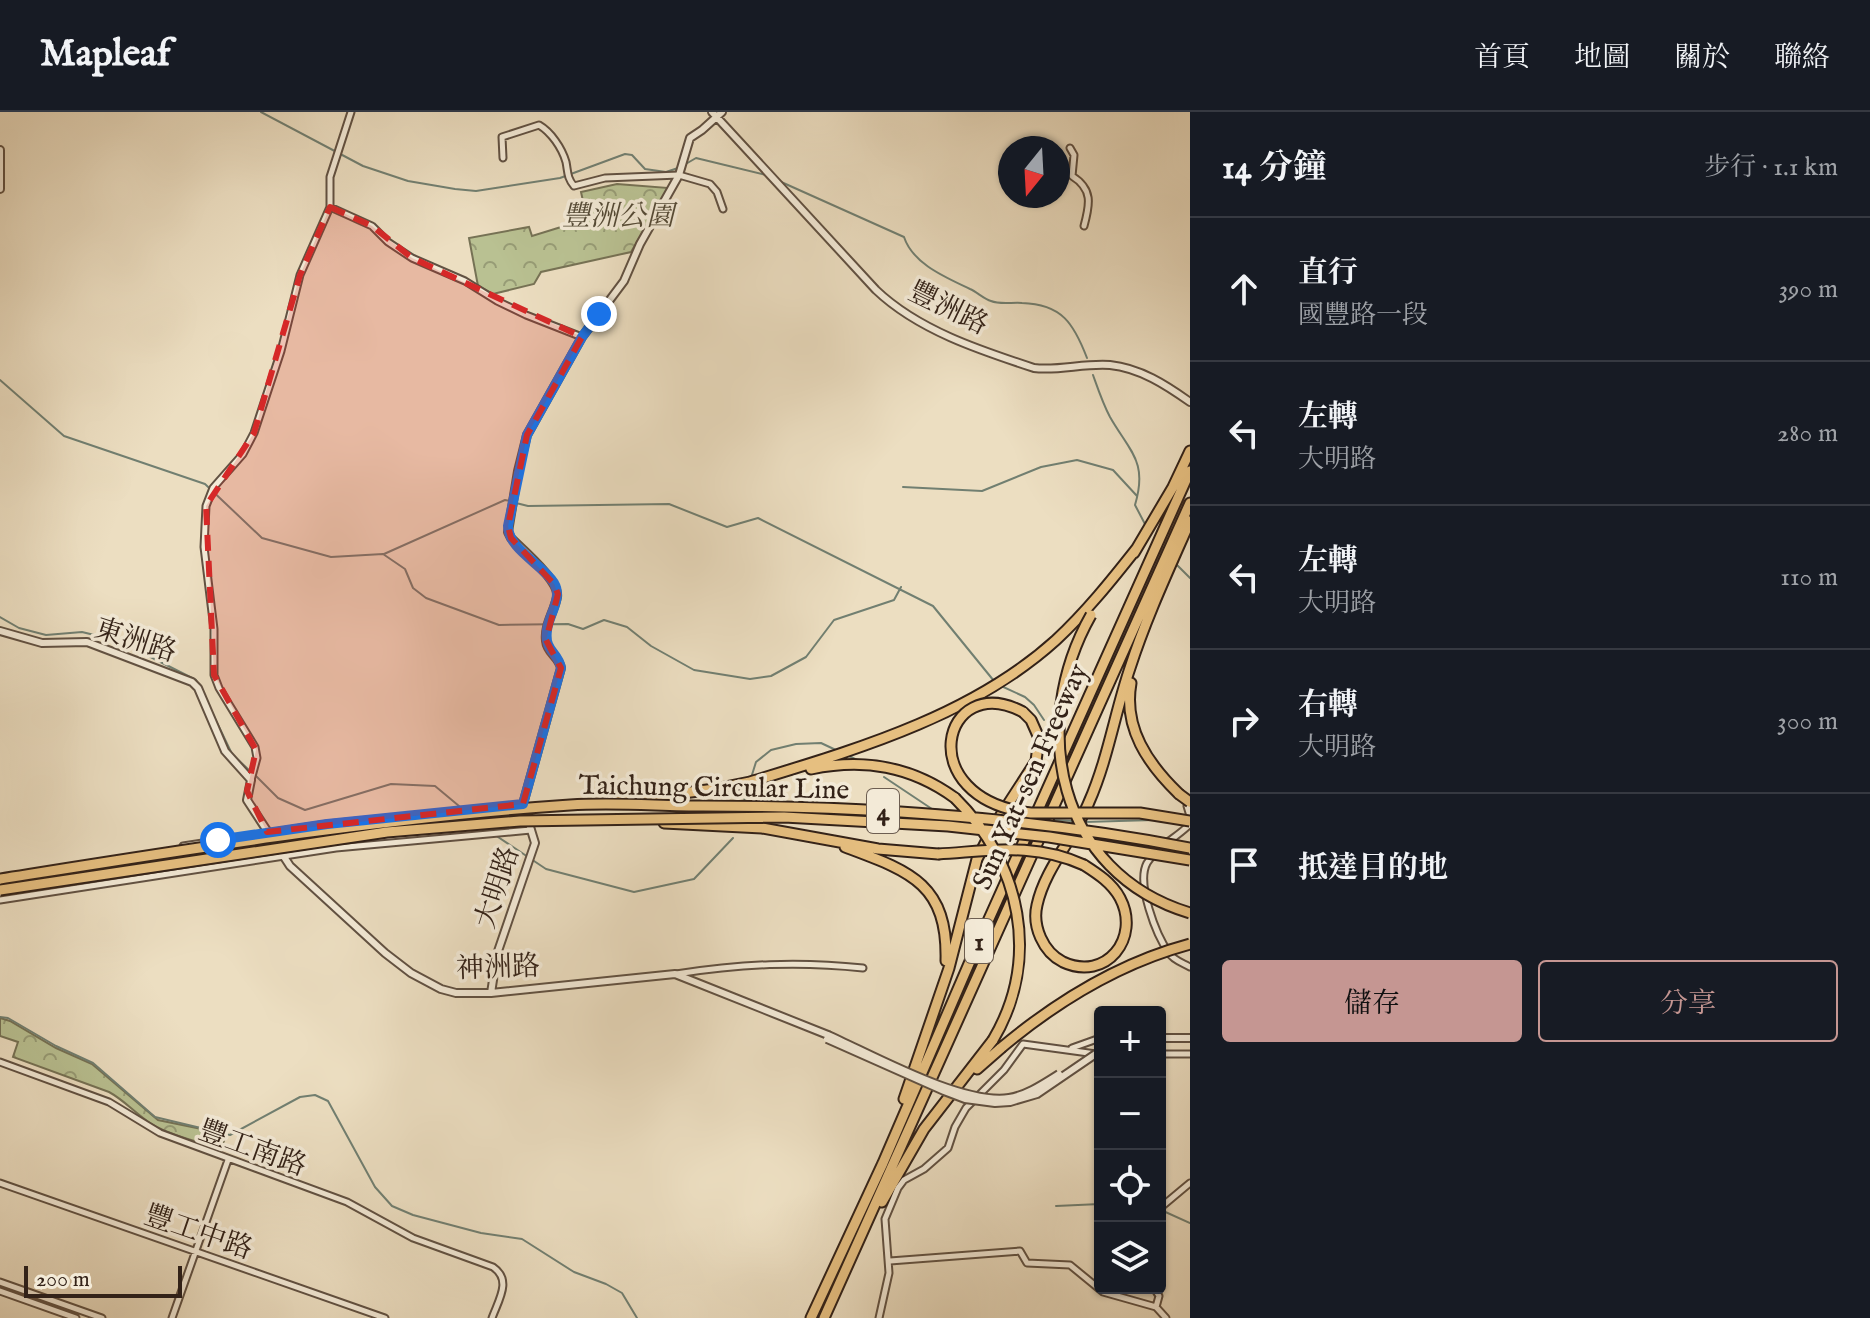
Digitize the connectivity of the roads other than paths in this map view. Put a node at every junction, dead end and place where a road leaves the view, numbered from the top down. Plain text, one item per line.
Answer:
1 (351, 112) edge
2 (717, 114) edge
3 (1070, 148) dead end
4 (0, 150) edge
5 (503, 158) dead end
6 (679, 175) junction
7 (0, 189) edge
8 (330, 207) junction
9 (723, 209) dead end
10 (1084, 226) dead end
11 (582, 337) junction
12 (1190, 402) edge
13 (1190, 451) edge
14 (1190, 471) edge
15 (1190, 503) edge
16 (1190, 521) edge
17 (1176, 543) junction
18 (1166, 566) junction
19 (1087, 614) junction
20 (0, 631) edge
21 (1139, 644) junction
22 (251, 780) junction
23 (747, 783) junction
24 (1190, 800) edge
25 (523, 804) junction
26 (573, 805) junction
27 (580, 820) junction
28 (1190, 821) edge
29 (762, 828) junction
30 (531, 830) junction
31 (267, 832) junction
32 (1190, 848) edge
33 (281, 856) junction
34 (1190, 860) edge
35 (0, 877) edge
36 (0, 890) edge
37 (0, 900) edge
38 (1190, 913) edge
39 (1190, 944) edge
40 (1190, 967) edge
41 (863, 968) dead end
42 (675, 974) junction
43 (941, 988) junction
44 (491, 993) junction
45 (1166, 1038) edge
46 (1190, 1038) edge
47 (1094, 1040) edge
48 (997, 1044) junction
49 (1071, 1049) junction
50 (1094, 1052) edge
51 (1166, 1054) edge
52 (1190, 1054) edge
53 (1094, 1056) edge
54 (0, 1062) edge
55 (228, 1160) junction
56 (883, 1163) junction
57 (0, 1183) edge
58 (1190, 1183) edge
59 (1166, 1203) edge
60 (197, 1251) junction
61 (890, 1261) junction
62 (848, 1269) junction
63 (0, 1282) edge
64 (0, 1291) edge
65 (1158, 1294) edge
66 (1111, 1295) joint
67 (1156, 1307) junction
68 (76, 1318) edge
69 (102, 1318) edge
70 (172, 1318) edge
71 (385, 1318) edge
72 (492, 1318) edge
73 (811, 1318) edge
74 (824, 1318) edge
75 (879, 1318) edge
76 (1166, 1318) edge

1 - 8 street
2 - 6 street
2 - 12 street, 豐洲路
3 - 10 street
4 - 7 street
5 - 6 street
6 - 9 street
6 - 11 street
8 - 11 street
8 - 22 street
11 - 25 street
13 - 19 highway
14 - 56 highway, Sun Yat-sen Freeway / 1
15 - 17 highway, Sun Yat-sen Freeway / 1
16 - 17 highway
17 - 18 highway, Sun Yat-sen Freeway / 1
18 - 21 highway
18 - 62 highway, Sun Yat-sen Freeway / 1
19 - 23 highway
19 - 38 highway, bridge
20 - 22 street, 東洲路
21 - 24 highway, bridge
21 - 29 highway, bridge
22 - 31 street, 神洲路
23 - 26 highway, bridge
23 - 48 highway, bridge
24 - 28 street
25 - 30 street, 大明路
25 - 31 street
26 - 32 highway, Taichung Circular Line / 4, bridge
26 - 35 highway, Taichung Circular Line / 4, bridge
27 - 29 highway, bridge
27 - 34 highway, Taichung Circular Line / 4, bridge
27 - 36 highway, Taichung Circular Line / 4, bridge
28 - 40 street
28 - 43 highway, bridge
29 - 43 highway
30 - 33 street
30 - 44 street, 大明路
31 - 33 street, 神洲路
31 - 35 street
33 - 37 street
33 - 44 street, 神洲路
39 - 48 highway, bridge
41 - 42 street
42 - 44 street, 神洲路
42 - 53 street, 神洲路, bridge
43 - 56 highway
45 - 46 street
47 - 49 street
48 - 62 highway
49 - 50 street
49 - 61 street
51 - 52 street
54 - 55 street, 豐工南路
55 - 60 street
55 - 72 street, 豐工南路
56 - 73 highway, Sun Yat-sen Freeway / 1
57 - 60 street, 豐工中路
58 - 59 street
60 - 70 street
60 - 71 street, 豐工中路
61 - 66 street
61 - 75 street
62 - 74 highway, Sun Yat-sen Freeway / 1
63 - 69 street
64 - 68 street
65 - 67 street
66 - 67 street
67 - 76 street

